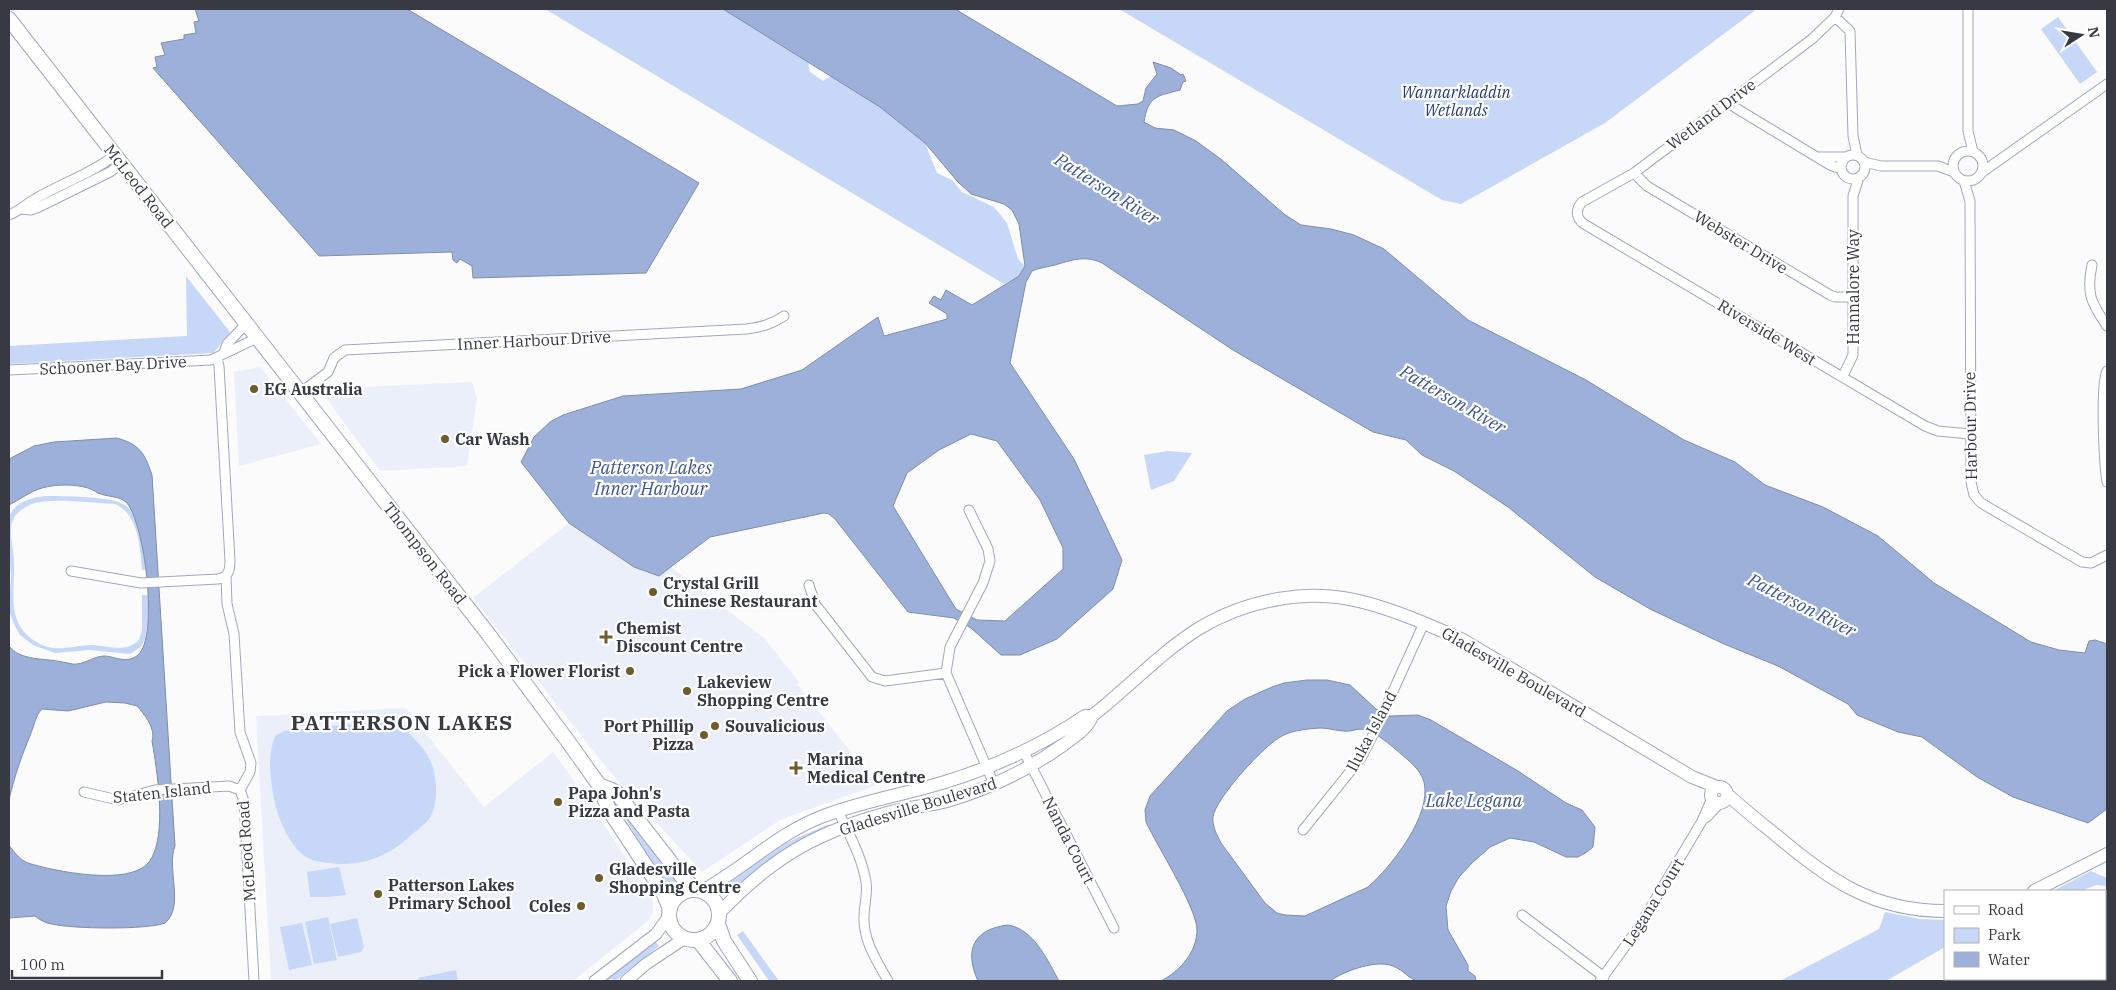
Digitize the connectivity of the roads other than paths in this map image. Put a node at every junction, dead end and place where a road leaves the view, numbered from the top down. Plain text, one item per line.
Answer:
1 (1968, 9) edge
2 (1837, 13) edge
3 (9, 18) edge
4 (2107, 84) edge
5 (1726, 102) junction
6 (1968, 131) junction
7 (1977, 155) junction
8 (1850, 156) junction
9 (1959, 156) junction
10 (1818, 157) junction
11 (2001, 158) junction
12 (118, 159) junction
13 (1938, 166) junction
14 (1840, 169) junction
15 (1863, 170) junction
16 (1954, 172) junction
17 (1634, 173) junction
18 (1979, 176) junction
19 (1847, 178) junction
20 (1964, 181) junction
21 (1853, 196) junction
22 (1970, 201) junction
23 (1577, 210) joint
24 (9, 215) edge
25 (2092, 265) dead end
26 (1853, 297) junction
27 (784, 316) dead end
28 (246, 324) junction
29 (2107, 326) edge
30 (257, 338) junction
31 (220, 356) junction
32 (9, 370) edge
33 (2107, 371) edge
34 (1843, 376) junction
35 (300, 393) junction
36 (1970, 434) junction
37 (2107, 482) edge
38 (969, 510) dead end
39 (2107, 555) edge
40 (71, 571) dead end
41 (226, 577) junction
42 (808, 585) dead end
43 (1424, 623) junction
44 (946, 672) junction
45 (1092, 716) junction
46 (1024, 752) junction
47 (1031, 765) junction
48 (986, 767) junction
49 (994, 784) junction
50 (599, 785) junction
51 (240, 790) junction
52 (84, 792) dead end
53 (1718, 797) junction
54 (838, 811) junction
55 (845, 827) junction
56 (1303, 830) dead end
57 (2107, 854) edge
58 (700, 890) junction
59 (2036, 890) edge
60 (1944, 911) edge
61 (670, 912) junction
62 (1522, 915) dead end
63 (718, 918) junction
64 (1114, 928) dead end
65 (691, 939) junction
66 (1602, 979) edge
67 (254, 981) edge
68 (594, 981) edge
69 (626, 981) edge
70 (730, 981) edge
71 (750, 981) edge
72 (888, 981) edge

1 - 6 street
2 - 5 street, Wetland Drive
2 - 8 street
3 - 12 main road, McLeod Road
4 - 11 street
5 - 10 street
5 - 17 street, Wetland Drive
6 - 7 street
6 - 9 street
7 - 9 street
7 - 11 street
7 - 18 street
8 - 10 street
8 - 14 street
8 - 15 street
9 - 13 street
9 - 16 street
10 - 14 street
11 - 18 street
12 - 24 street
12 - 28 main road, McLeod Road
13 - 15 street
13 - 16 street
14 - 19 street, Hannalore Way
15 - 19 street
15 - 21 street, Hannalore Way
16 - 20 street
17 - 23 street, Wetland Drive
17 - 26 street, Webster Drive
18 - 20 street
18 - 22 street, Harbour Drive
19 - 21 street, Hannalore Way
20 - 22 street, Harbour Drive
21 - 26 street, Hannalore Way
22 - 36 street, Harbour Drive
23 - 34 street, Riverside West
25 - 29 street
26 - 34 street, Hannalore Way
27 - 35 street, Inner Harbour Drive
28 - 30 main road, Thompson Road
28 - 31 street
30 - 31 street
30 - 35 main road, Thompson Road
31 - 32 street, Schooner Bay Drive
31 - 41 street, McLeod Road
33 - 37 street
34 - 36 street, Riverside West
35 - 50 main road, Thompson Road
36 - 39 street, Harbour Drive
38 - 44 street
40 - 41 street
41 - 51 street, McLeod Road
42 - 44 street
43 - 45 main road, Gladesville Boulevard
43 - 53 main road, Gladesville Boulevard
43 - 56 street, Iluka Island
44 - 48 street
45 - 46 main road, Gladesville Boulevard
45 - 47 main road, Gladesville Boulevard
46 - 47 street, Nanda Court
46 - 48 main road, Gladesville Boulevard
47 - 49 main road, Gladesville Boulevard
47 - 64 street, Nanda Court
48 - 49 street
48 - 54 main road, Gladesville Boulevard
49 - 55 main road, Gladesville Boulevard
50 - 58 main road, Thompson Road
50 - 61 main road, Thompson Road
51 - 52 street, Staten Island
51 - 67 street, McLeod Road
53 - 60 main road, Gladesville Boulevard
53 - 66 street, Legana Court
54 - 55 street
54 - 58 main road, Gladesville Boulevard
55 - 63 main road, Gladesville Boulevard
55 - 72 street
57 - 59 main road
58 - 61 main road
58 - 63 main road
61 - 65 main road
61 - 68 street
62 - 66 street
63 - 65 main road
63 - 71 main road
65 - 69 street
65 - 70 main road

